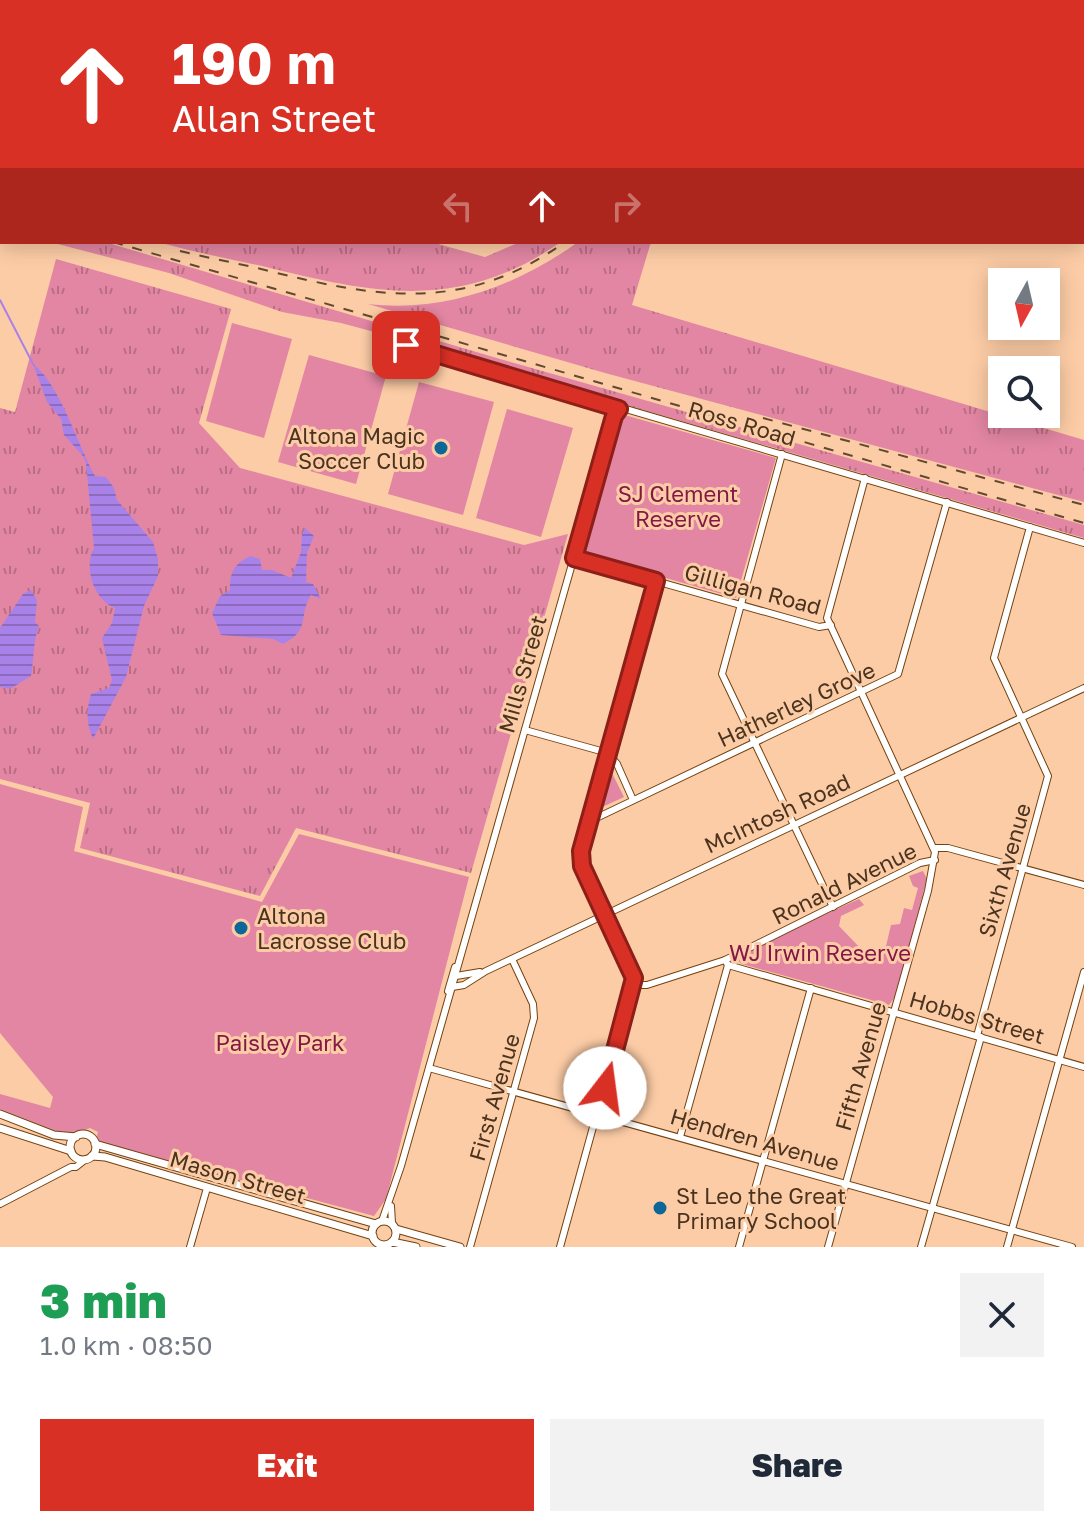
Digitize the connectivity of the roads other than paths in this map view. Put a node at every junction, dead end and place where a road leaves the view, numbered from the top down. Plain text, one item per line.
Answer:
1 (390, 340) dead end
2 (619, 409) junction
3 (782, 454) junction
4 (865, 478) junction
5 (947, 502) junction
6 (1030, 527) junction
7 (1084, 543) edge
8 (574, 558) junction
9 (656, 581) junction
10 (740, 604) junction
11 (831, 625) junction
12 (1084, 688) edge
13 (862, 692) junction
14 (1022, 717) junction
15 (525, 730) junction
16 (755, 743) junction
17 (608, 753) junction
18 (901, 774) junction
19 (633, 800) junction
20 (590, 821) junction
21 (794, 825) junction
22 (936, 848) junction
23 (935, 860) junction
24 (1023, 869) junction
25 (1084, 885) edge
26 (833, 907) junction
27 (606, 914) junction
28 (512, 959) junction
29 (726, 963) junction
30 (486, 971) junction
31 (1084, 972) edge
32 (454, 975) junction
33 (633, 985) junction
34 (451, 987) junction
35 (811, 988) junction
36 (894, 1012) junction
37 (979, 1037) junction
38 (1059, 1060) junction
39 (1084, 1067) edge
40 (429, 1068) junction
41 (514, 1091) junction
42 (0, 1114) edge
43 (598, 1114) junction
44 (0, 1128) edge
45 (76, 1137) junction
46 (680, 1137) junction
47 (95, 1144) junction
48 (71, 1152) junction
49 (89, 1158) junction
50 (763, 1160) junction
51 (71, 1167) junction
52 (846, 1183) junction
53 (207, 1188) junction
54 (253, 1194) junction
55 (390, 1202) junction
56 (0, 1204) edge
57 (932, 1208) junction
58 (379, 1222) junction
59 (394, 1226) junction
60 (1011, 1230) junction
61 (375, 1241) edge
62 (388, 1244) edge
63 (190, 1247) edge
64 (416, 1247) edge
65 (460, 1247) edge
66 (470, 1247) edge
67 (560, 1247) edge
68 (739, 1247) edge
69 (828, 1247) edge
70 (921, 1247) edge
71 (1007, 1247) edge
72 (1072, 1247) edge

1 - 2 street, Ross Road
2 - 3 street, Ross Road
2 - 8 street, Mills Street
3 - 4 street, Ross Road
3 - 10 street
4 - 5 street, Ross Road
4 - 11 street
5 - 6 street, Ross Road
5 - 13 street, Hatherley Grove
6 - 7 street, Ross Road
6 - 14 street, Sixth Avenue
8 - 9 street, Gilligan Road
8 - 15 street, Mills Street
9 - 10 street, Gilligan Road
9 - 17 street
10 - 11 street, Gilligan Road
10 - 16 street
11 - 13 street
12 - 14 street, McIntosh Road
13 - 16 street, Hatherley Grove
13 - 18 street
14 - 18 street, McIntosh Road
14 - 24 street, Sixth Avenue
15 - 17 street
15 - 32 street, Mills Street
16 - 19 street, Hatherley Grove
16 - 21 street
17 - 19 street
17 - 20 street
18 - 21 street, McIntosh Road
18 - 22 street
19 - 20 street, Hatherley Grove
20 - 27 street
21 - 26 street
21 - 27 street, McIntosh Road
22 - 23 street, Fifth Avenue
22 - 24 street
23 - 26 street, Ronald Avenue
23 - 36 street, Fifth Avenue
24 - 25 street
24 - 37 street, Sixth Avenue
26 - 29 street, Ronald Avenue
27 - 28 street, McIntosh Road
27 - 33 street
28 - 30 street, McIntosh Road
28 - 41 street, First Avenue
29 - 33 street, Ronald Avenue
29 - 35 street, Hobbs Street
29 - 46 street
30 - 32 street, McIntosh Road
30 - 34 street, McIntosh Road
31 - 38 street
32 - 34 street, Mills Street
33 - 43 street
34 - 40 street, Mills Street
35 - 36 street, Hobbs Street
35 - 50 street
36 - 37 street, Hobbs Street
36 - 52 street, Fifth Avenue
37 - 38 street, Hobbs Street
37 - 57 street, Sixth Avenue
38 - 39 street, Hobbs Street
38 - 60 street
40 - 41 street, Hendren Avenue
40 - 55 street, Mills Street
41 - 43 street, Hendren Avenue
41 - 66 street, First Avenue
42 - 45 street
43 - 46 street, Hendren Avenue
43 - 67 street
44 - 48 street
45 - 47 street
45 - 48 street
46 - 50 street, Hendren Avenue
47 - 49 street
47 - 54 street, Mason Street
48 - 49 street
48 - 51 street
49 - 51 street
49 - 53 street, Mason Street
50 - 52 street, Hendren Avenue
50 - 68 street
51 - 56 street
52 - 57 street, Hendren Avenue
52 - 69 street, Fifth Avenue
53 - 54 street, Mason Street
53 - 63 street
54 - 58 street, Mason Street
54 - 61 street, Mason Street
55 - 58 street, Mills Street
55 - 59 street, Mills Street
57 - 60 street, Hendren Avenue
57 - 70 street, Sixth Avenue
58 - 59 street, Mason Street
58 - 61 street
59 - 62 street
59 - 65 street
60 - 71 street
60 - 72 street, Hendren Avenue
61 - 62 street, Mason Street
62 - 64 street

